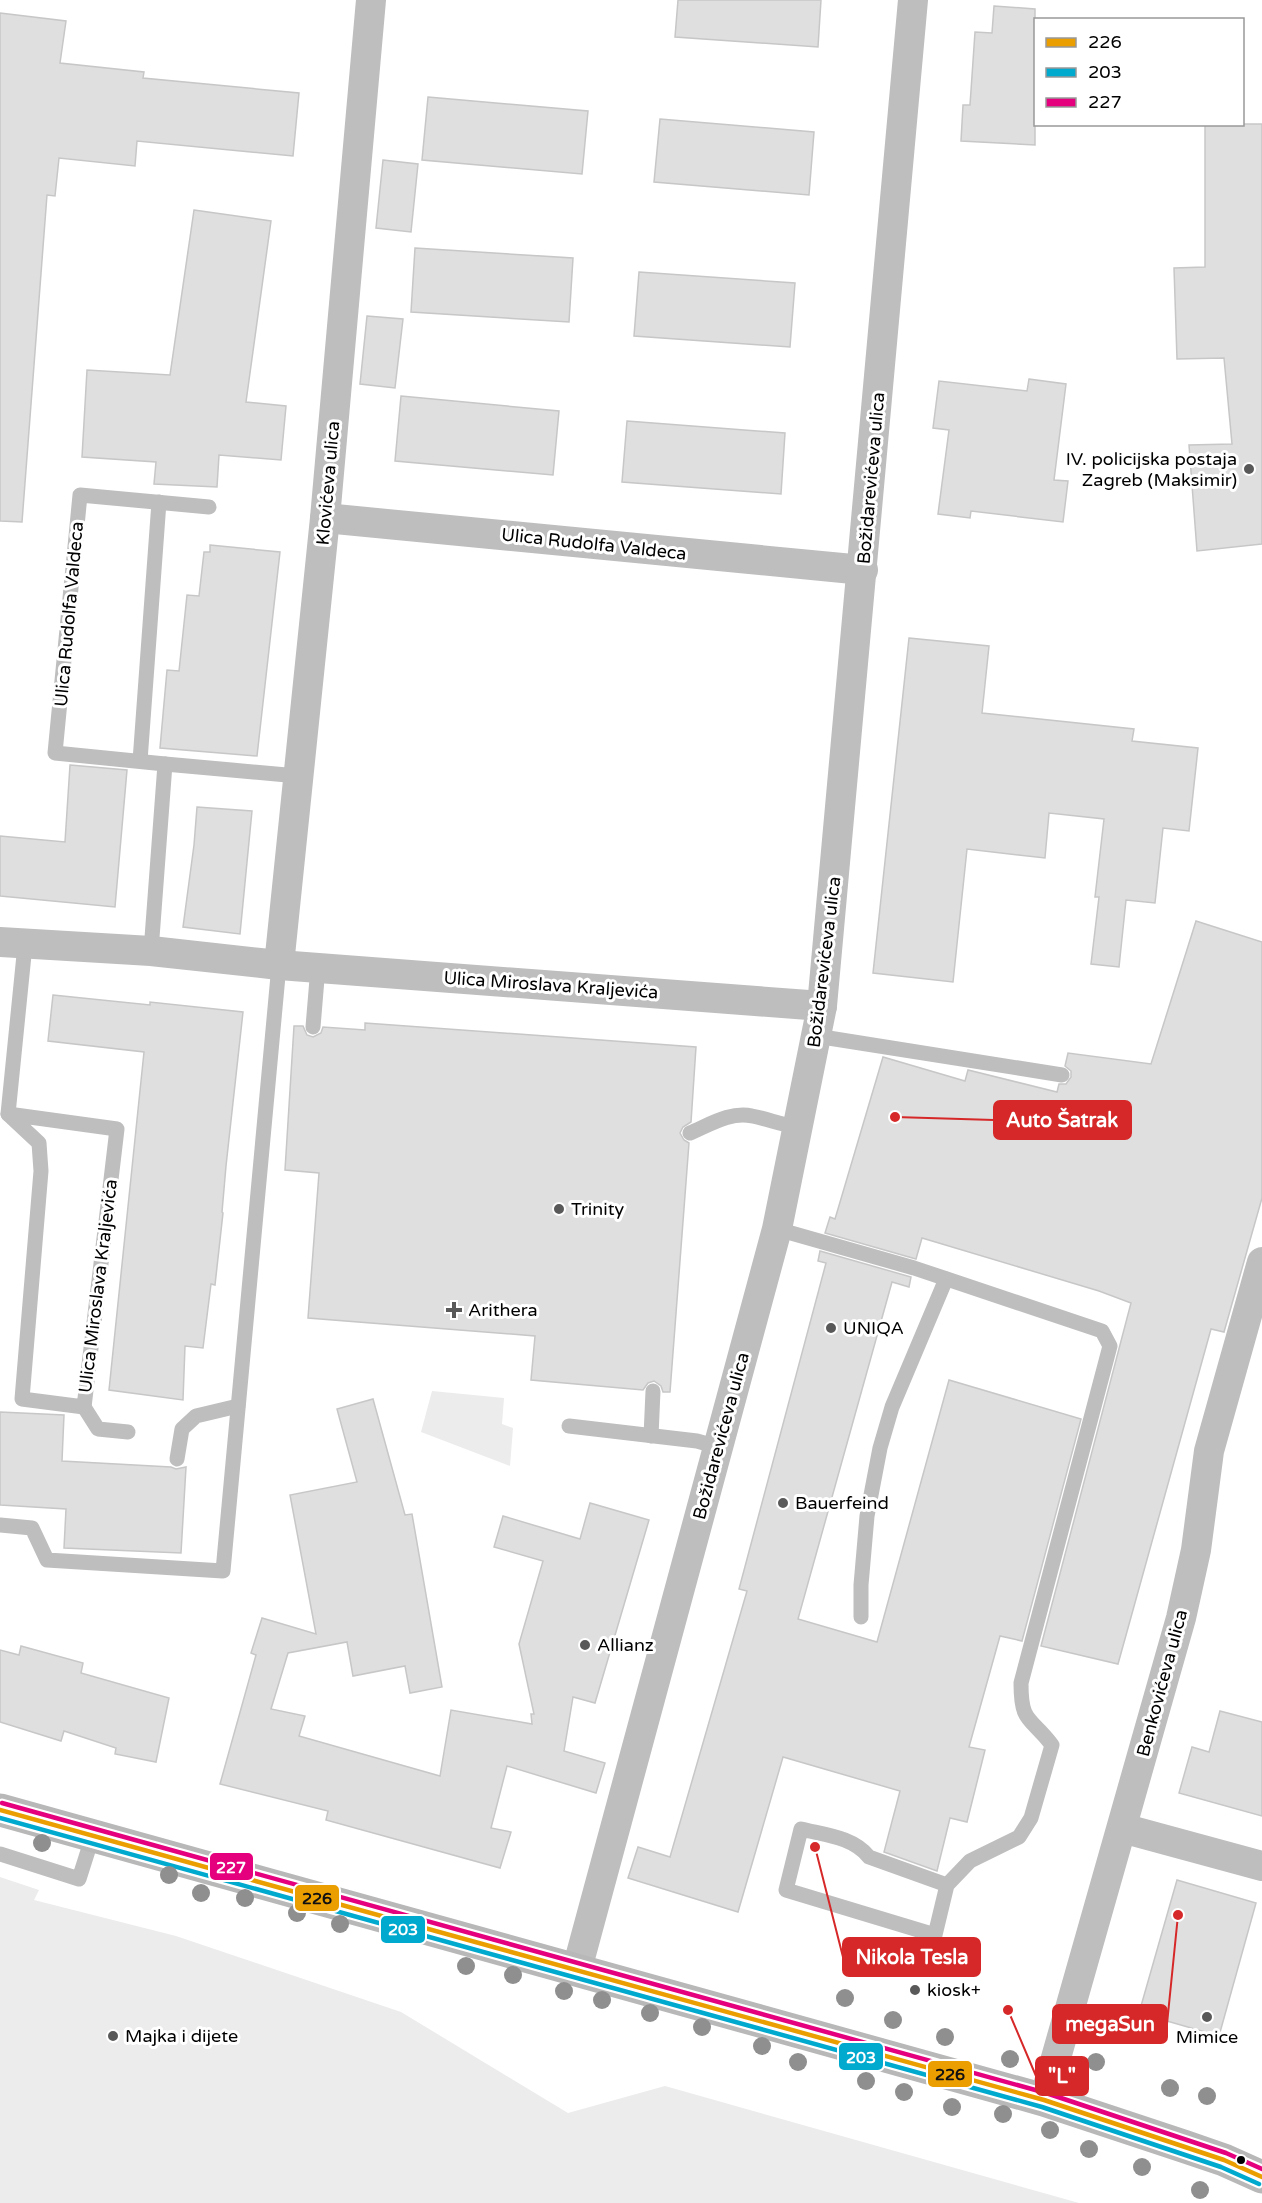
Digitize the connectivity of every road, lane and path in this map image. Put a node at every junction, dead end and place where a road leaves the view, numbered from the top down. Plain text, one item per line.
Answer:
1 (371, 0) edge
2 (913, 0) edge
3 (159, 502) junction
4 (209, 507) dead end
5 (325, 518) junction
6 (863, 570) junction
7 (140, 762) junction
8 (165, 764) junction
9 (298, 776) junction
10 (12, 943) edge
11 (151, 951) junction
12 (279, 965) junction
13 (318, 967) junction
14 (822, 1006) junction
15 (313, 1027) dead end
16 (816, 1036) junction
17 (1062, 1075) dead end
18 (8, 1114) junction
19 (798, 1127) junction
20 (690, 1132) dead end
21 (777, 1229) junction
22 (1262, 1262) edge
23 (946, 1279) junction
24 (653, 1391) dead end
25 (238, 1406) junction
26 (84, 1407) junction
27 (569, 1426) dead end
28 (128, 1432) dead end
29 (651, 1436) junction
30 (718, 1447) junction
31 (177, 1460) dead end
32 (0, 1525) edge
33 (861, 1617) dead end
34 (0, 1810) edge
35 (1122, 1828) junction
36 (93, 1835) junction
37 (0, 1854) edge
38 (1262, 1866) edge
39 (947, 1885) junction
40 (577, 1969) junction
41 (1044, 2100) junction
42 (1262, 2177) edge

1 - 5 street, Klovićeva ulica
2 - 6 street, Božidarevićeva ulica
3 - 4 lane, Ulica Rudolfa Valdeca
3 - 7 lane
3 - 7 lane, Ulica Rudolfa Valdeca
5 - 6 street, Ulica Rudolfa Valdeca
5 - 9 street, Klovićeva ulica
6 - 14 street, Božidarevićeva ulica
7 - 8 lane, Ulica Rudolfa Valdeca
8 - 9 lane, Ulica Rudolfa Valdeca
8 - 11 lane
9 - 12 street, Klovićeva ulica
10 - 11 street, Ulica Miroslava Kraljevića
10 - 18 lane, Ulica Miroslava Kraljevića
11 - 12 street, Ulica Miroslava Kraljevića
12 - 13 street, Ulica Miroslava Kraljevića
12 - 25 lane
13 - 14 street, Ulica Miroslava Kraljevića
13 - 15 lane
14 - 16 street, Božidarevićeva ulica
16 - 17 lane
16 - 19 street, Božidarevićeva ulica
18 - 26 lane, Ulica Miroslava Kraljevića
18 - 26 lane, Ulica Miroslava Kraljevića
19 - 20 lane
19 - 21 street, Božidarevićeva ulica
21 - 23 lane
21 - 30 street, Božidarevićeva ulica
22 - 35 street, Benkovićeva ulica
23 - 33 lane
23 - 39 lane
24 - 29 lane
25 - 31 lane
25 - 32 lane
26 - 28 lane
27 - 29 lane
29 - 30 lane
30 - 40 street, Božidarevićeva ulica
34 - 36 main road
35 - 38 street
35 - 41 street, Benkovićeva ulica
36 - 37 lane
36 - 40 main road
39 - 39 lane
40 - 41 main road
41 - 42 main road

